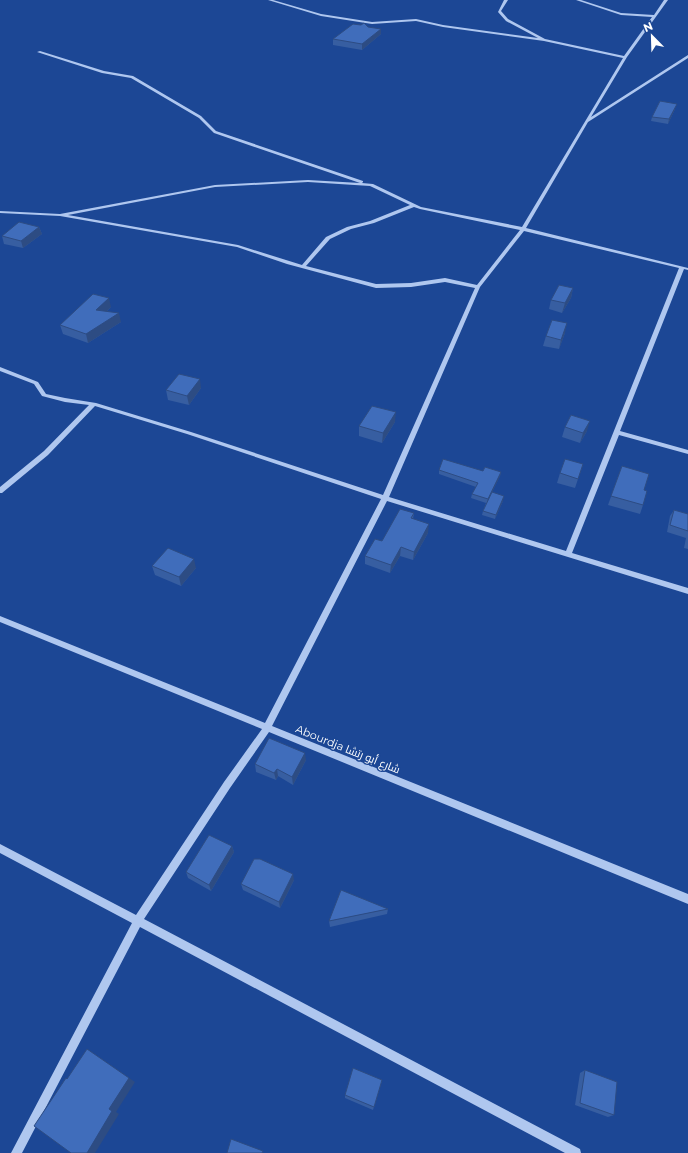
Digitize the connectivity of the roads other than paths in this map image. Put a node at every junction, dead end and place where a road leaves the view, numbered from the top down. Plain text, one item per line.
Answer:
1 (270, 0) edge
2 (506, 0) edge
3 (578, 0) edge
4 (666, 0) edge
5 (654, 16) junction
6 (544, 40) junction
7 (38, 52) dead end
8 (688, 56) edge
9 (625, 57) junction
10 (586, 122) junction
11 (371, 185) junction
12 (414, 205) junction
13 (0, 212) edge
14 (60, 215) junction
15 (523, 229) junction
16 (302, 267) junction
17 (685, 269) edge
18 (478, 287) junction
19 (0, 369) edge
20 (94, 404) junction
21 (617, 432) junction
22 (688, 452) edge
23 (0, 491) edge
24 (386, 498) junction
25 (568, 554) junction
26 (688, 591) edge
27 (0, 619) edge
28 (267, 728) junction
29 (0, 848) edge
30 (688, 899) edge
31 (138, 921) junction
32 (16, 1153) edge
33 (576, 1153) edge

1 - 6 street
2 - 6 street
3 - 5 street
4 - 5 street
5 - 9 street
6 - 9 street
7 - 11 street
8 - 10 street
9 - 10 street
10 - 15 street
11 - 12 street
11 - 14 street
12 - 15 street
12 - 16 street
13 - 14 street
14 - 16 street
15 - 17 street
15 - 18 street
16 - 18 street
17 - 21 street
18 - 24 street
19 - 20 street
20 - 23 street
20 - 24 street
21 - 22 street
21 - 25 street
24 - 25 street
24 - 28 street
25 - 26 street
27 - 28 street, Abourdja شارع أبو رتشا
28 - 30 street, Abourdja شارع أبو رتشا
28 - 31 street
29 - 31 street
31 - 32 street
31 - 33 street

